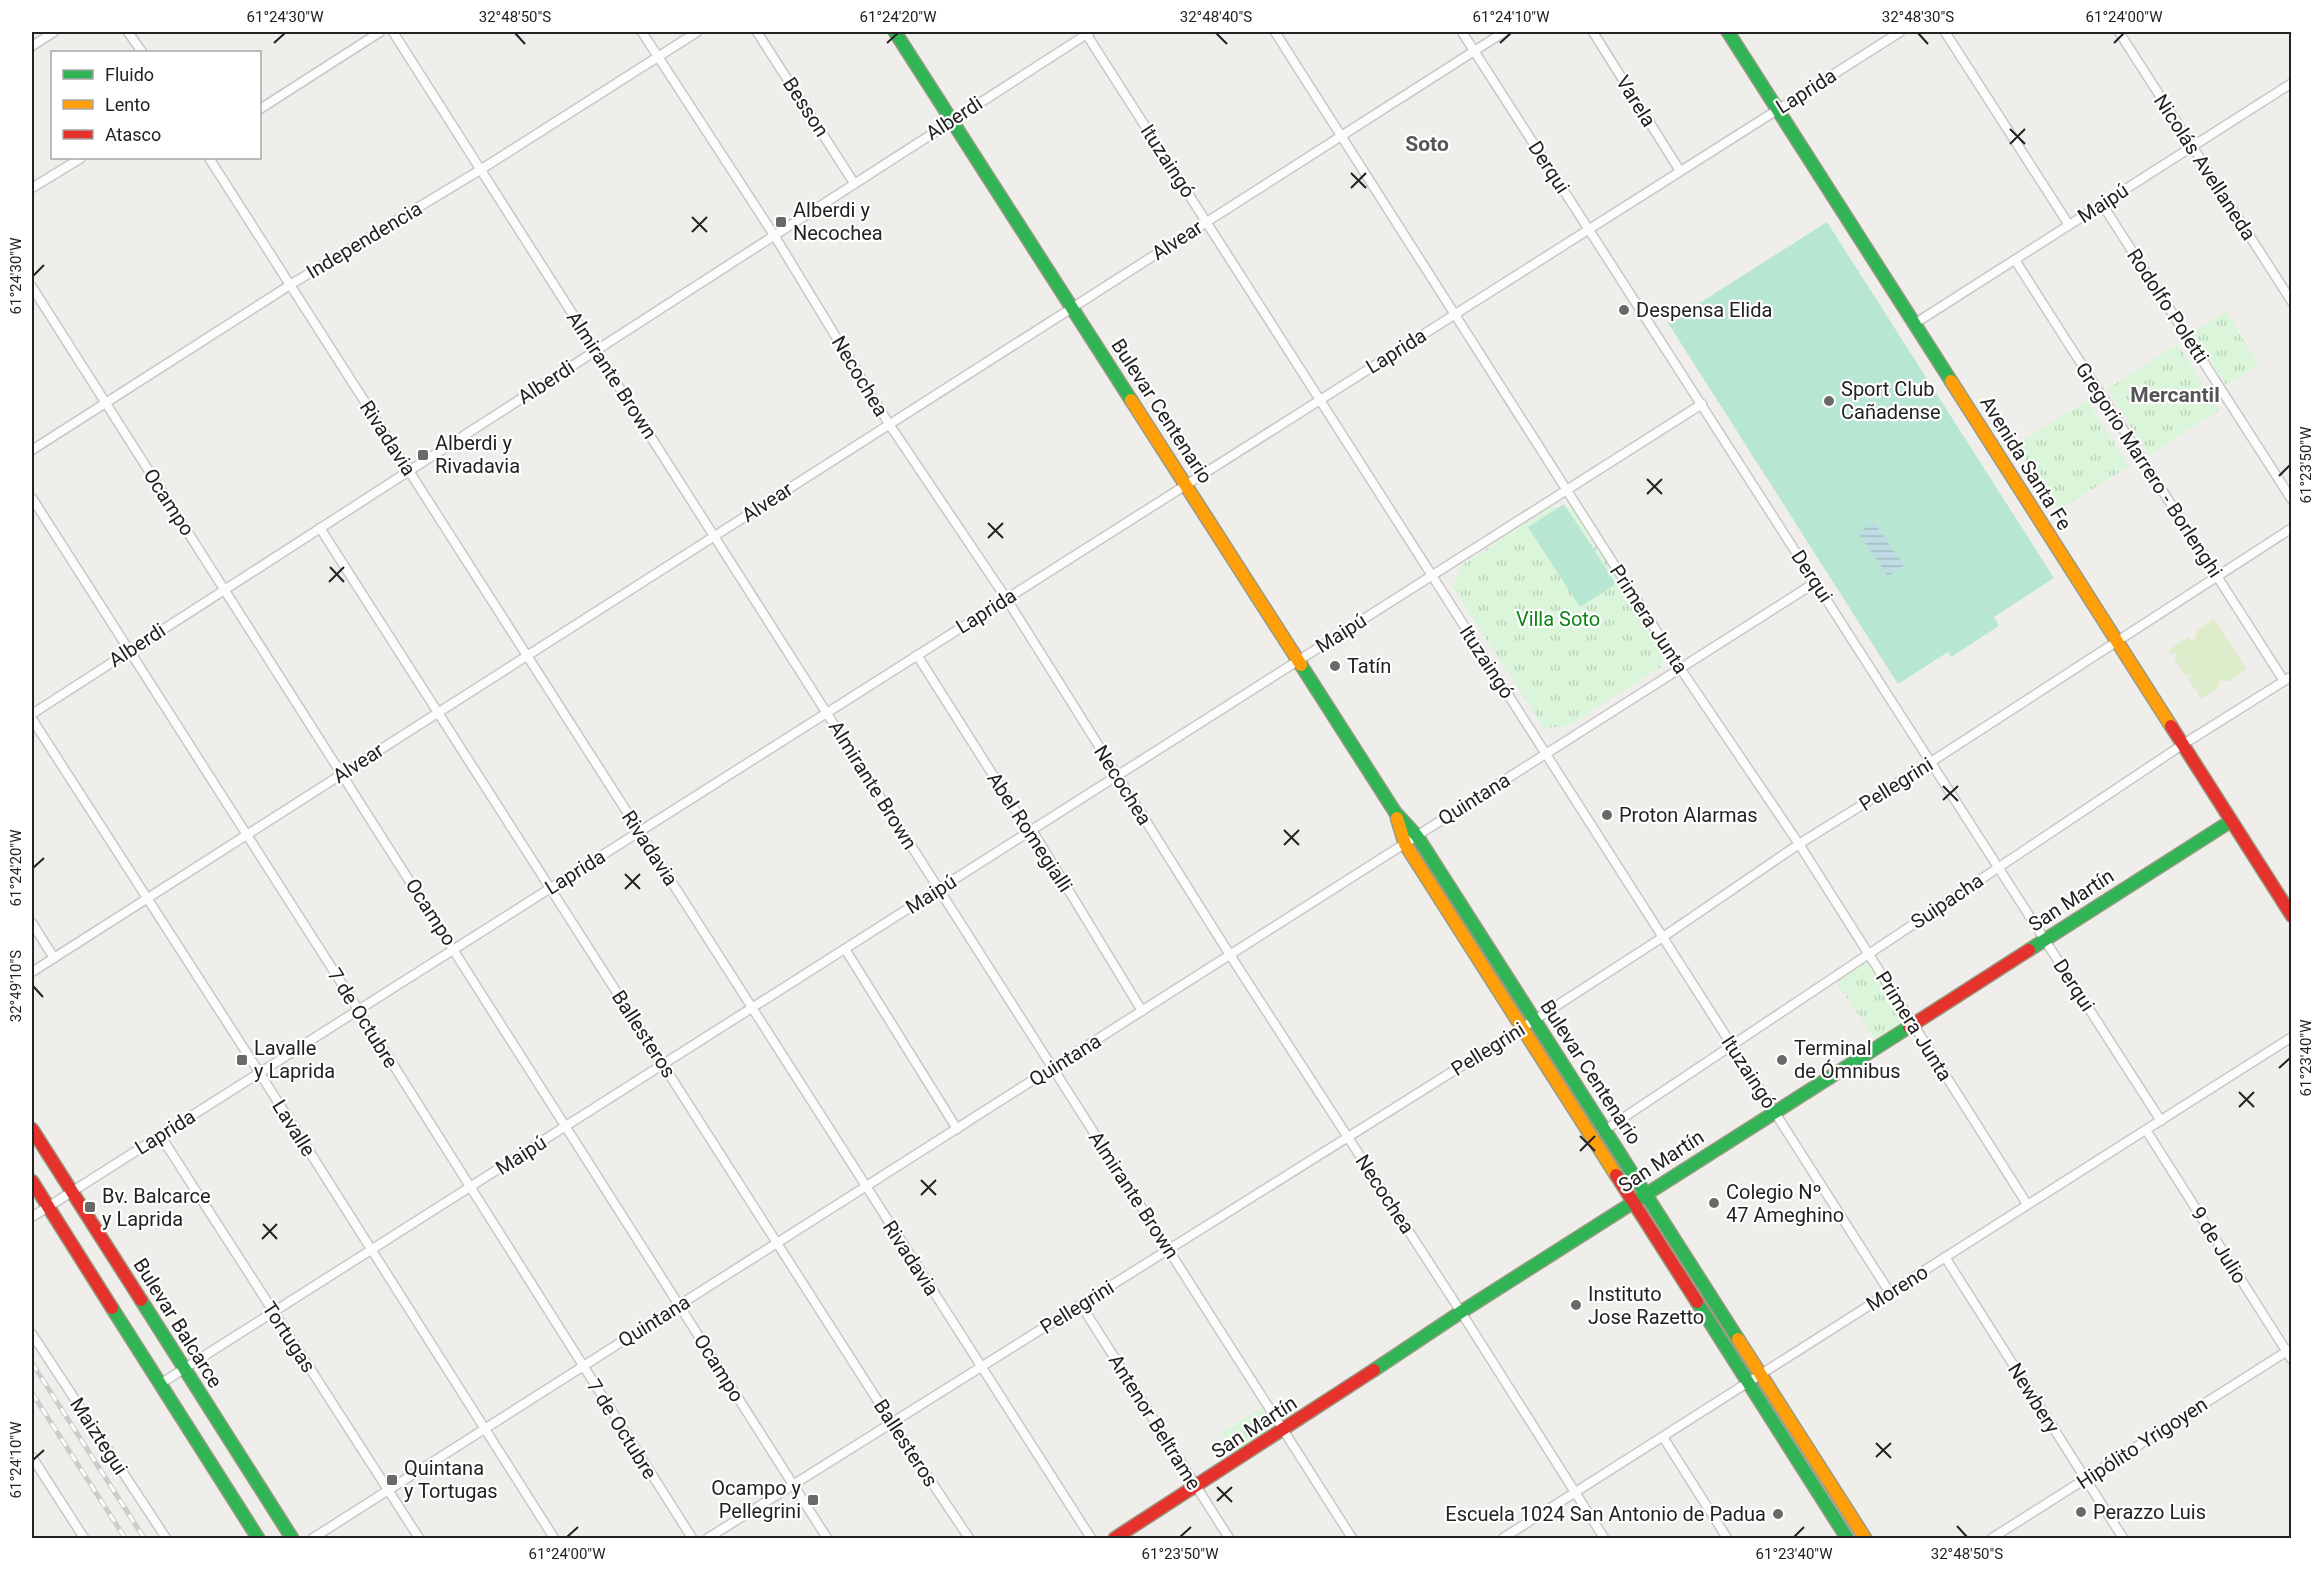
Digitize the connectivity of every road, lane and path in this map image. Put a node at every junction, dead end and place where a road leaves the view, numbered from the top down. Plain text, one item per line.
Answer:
1 (54, 32) edge
2 (128, 32) edge
3 (380, 32) edge
4 (393, 32) edge
5 (642, 32) edge
6 (697, 32) edge
7 (757, 32) edge
8 (895, 32) edge
9 (1087, 32) edge
10 (1275, 32) edge
11 (1462, 32) edge
12 (1504, 32) edge
13 (1593, 32) edge
14 (1728, 32) edge
15 (1900, 32) edge
16 (1945, 32) edge
17 (2119, 32) edge
18 (32, 46) edge
19 (1474, 50) junction
20 (141, 51) edge
21 (658, 57) junction
22 (2292, 83) edge
23 (261, 108) edge
24 (1777, 109) junction
25 (952, 120) junction
26 (1341, 135) junction
27 (2192, 146) junction
28 (79, 159) edge
29 (209, 159) edge
30 (480, 170) junction
31 (1680, 171) junction
32 (854, 183) junction
33 (32, 188) edge
34 (2102, 204) junction
35 (1206, 222) junction
36 (2069, 225) junction
37 (1589, 229) junction
38 (774, 235) junction
39 (2015, 260) junction
40 (290, 285) junction
41 (32, 287) edge
42 (2292, 302) edge
43 (1072, 307) junction
44 (1456, 313) junction
45 (1914, 324) junction
46 (596, 350) junction
47 (1320, 400) junction
48 (105, 403) junction
49 (1702, 404) junction
50 (889, 424) junction
51 (32, 450) edge
52 (409, 470) junction
53 (1185, 485) junction
54 (1566, 490) junction
55 (32, 498) edge
56 (2292, 500) edge
57 (320, 528) junction
58 (2292, 528) edge
59 (714, 536) junction
60 (1432, 576) junction
61 (2217, 576) junction
62 (1816, 582) junction
63 (225, 589) junction
64 (1006, 598) junction
65 (2116, 641) junction
66 (128, 651) junction
67 (527, 655) junction
68 (917, 655) junction
69 (1298, 661) junction
70 (1680, 668) junction
71 (2288, 679) edge
72 (438, 712) junction
73 (827, 712) junction
74 (32, 714) edge
75 (32, 719) edge
76 (2182, 745) junction
77 (1546, 754) junction
78 (1931, 762) junction
79 (341, 774) junction
80 (1117, 776) junction
81 (1395, 812) junction
82 (2231, 821) junction
83 (1032, 830) junction
84 (639, 831) junction
85 (245, 835) junction
86 (1417, 836) junction
87 (1405, 844) junction
88 (1799, 844) junction
89 (1998, 867) junction
90 (550, 888) junction
91 (939, 889) junction
92 (146, 898) junction
93 (2292, 916) edge
94 (32, 922) edge
95 (1662, 937) junction
96 (2045, 939) junction
97 (454, 948) junction
98 (845, 949) junction
99 (1868, 953) junction
100 (1230, 955) junction
101 (54, 958) junction
102 (32, 972) edge
103 (752, 1008) junction
104 (358, 1010) junction
105 (1142, 1011) junction
106 (1534, 1020) junction
107 (1913, 1024) junction
108 (1522, 1028) junction
109 (2292, 1037) edge
110 (1731, 1045) junction
111 (663, 1065) junction
112 (1053, 1068) junction
113 (259, 1072) junction
114 (1774, 1112) junction
115 (2161, 1120) junction
116 (565, 1127) junction
117 (32, 1129) edge
118 (957, 1129) junction
119 (1605, 1130) junction
120 (2146, 1130) junction
121 (160, 1135) junction
122 (1348, 1137) junction
123 (32, 1181) edge
124 (866, 1186) junction
125 (469, 1188) junction
126 (71, 1191) junction
127 (1646, 1194) junction
128 (1633, 1202) junction
129 (2027, 1204) junction
130 (48, 1206) junction
131 (32, 1217) edge
132 (778, 1243) junction
133 (1169, 1250) junction
134 (370, 1251) junction
135 (1945, 1257) junction
136 (1890, 1293) junction
137 (1081, 1305) junction
138 (679, 1306) junction
139 (1461, 1312) junction
140 (273, 1313) junction
141 (32, 1334) edge
142 (2289, 1350) edge
143 (2292, 1360) edge
144 (583, 1367) junction
145 (981, 1367) junction
146 (184, 1369) junction
147 (1761, 1375) junction
148 (1748, 1383) junction
149 (160, 1384) junction
150 (892, 1423) junction
151 (484, 1430) junction
152 (1283, 1431) junction
153 (1663, 1437) junction
154 (32, 1459) edge
155 (2085, 1479) junction
156 (793, 1485) junction
157 (1196, 1487) junction
158 (388, 1491) junction
159 (1575, 1492) junction
160 (84, 1539) edge
161 (166, 1539) edge
162 (258, 1539) edge
163 (292, 1539) edge
164 (313, 1539) edge
165 (419, 1539) edge
166 (554, 1539) edge
167 (692, 1539) edge
168 (708, 1539) edge
169 (828, 1539) edge
170 (969, 1539) edge
171 (1091, 1539) edge
172 (1115, 1539) edge
173 (1229, 1539) edge
174 (1352, 1539) edge
175 (1503, 1539) edge
176 (1604, 1539) edge
177 (1726, 1539) edge
178 (1847, 1539) edge
179 (1865, 1539) edge
180 (1992, 1539) edge
181 (2123, 1539) edge

1 - 18 street
2 - 20 street
3 - 23 street
4 - 30 street, Almirante Brown
5 - 21 street, Necochea
6 - 21 street, Independencia
7 - 32 street, Besson
8 - 25 main road, Bulevar Centenario
9 - 25 street, Alberdi
9 - 35 street, Ituzaingó
10 - 26 street, Primera Junta
11 - 19 street, Derqui
12 - 19 street, Alvear
13 - 31 street, Varela
14 - 24 main road, Avenida Santa Fe
15 - 24 street, Laprida
16 - 36 street
17 - 27 street, Nicolás Avellaneda
19 - 26 street, Alvear
19 - 37 street, Derqui
21 - 30 street, Independencia
21 - 38 street, Necochea
22 - 27 street, Maipú
24 - 31 street, Laprida
24 - 45 main road, Avenida Santa Fe
25 - 32 street, Alberdi
25 - 43 main road, Bulevar Centenario
26 - 35 street, Alvear
26 - 44 street, Primera Junta
27 - 34 street, Maipú
27 - 42 street, Nicolás Avellaneda
28 - 33 street
29 - 40 street, Rivadavia
30 - 40 street, Independencia
30 - 46 street, Almirante Brown
31 - 37 street, Laprida
32 - 38 street, Alberdi
34 - 36 street, Maipú
34 - 56 street, Rodolfo Poletti
35 - 43 street, Alvear
35 - 47 street, Ituzaingó
36 - 39 street, Maipú
37 - 44 street, Laprida
37 - 49 street, Derqui
38 - 46 street, Alberdi
38 - 50 street, Necochea
39 - 45 street, Maipú
39 - 61 street, Gregorio Marrero - Borlenghi
40 - 48 street, Independencia
40 - 52 street, Rivadavia
41 - 48 street, Ocampo
43 - 50 street, Alvear
43 - 53 main road, Bulevar Centenario
44 - 47 street, Laprida
44 - 54 street, Primera Junta
45 - 65 main road, Avenida Santa Fe
46 - 52 street, Alberdi
46 - 59 street, Almirante Brown
47 - 53 street, Laprida
47 - 60 street, Ituzaingó
48 - 51 street, Independencia
48 - 63 street, Ocampo
49 - 54 street, Maipú
49 - 62 street, Derqui
50 - 59 street, Alvear
50 - 64 street, Necochea
52 - 57 street, Alberdi
52 - 67 street, Rivadavia
53 - 64 street, Laprida
53 - 69 main road, Bulevar Centenario
54 - 60 street, Maipú
54 - 70 street, Primera Junta
55 - 66 street, 7 de Octubre
57 - 63 street, Alberdi
57 - 72 street, Ballesteros
58 - 61 street, Pellegrini
59 - 67 street, Alvear
59 - 73 street, Almirante Brown
60 - 69 street, Maipú
60 - 77 street, Ituzaingó
61 - 65 street, Pellegrini
61 - 71 street, Gregorio Marrero - Borlenghi
62 - 70 street, Quintana
62 - 78 street, Derqui
63 - 66 street, Alberdi
63 - 79 street, Ocampo
64 - 68 street, Laprida
64 - 80 street, Necochea
65 - 76 main road, Avenida Santa Fe
65 - 78 street, Pellegrini
66 - 74 street, Alberdi
66 - 85 street, 7 de Octubre
67 - 72 street, Alvear
67 - 84 street, Rivadavia
68 - 73 street, Laprida
68 - 83 street, Abel Romegialli
69 - 80 street, Maipú
69 - 81 main road, Bulevar Centenario
70 - 77 street, Quintana
70 - 88 street, Primera Junta
71 - 76 street, Suipacha
72 - 79 street, Alvear
72 - 90 street, Ballesteros
73 - 84 street, Laprida
73 - 91 street, Almirante Brown
75 - 92 street, Lavalle
76 - 82 main road, Avenida Santa Fe
76 - 89 street, Suipacha
77 - 86 street, Quintana
77 - 95 street, Ituzaingó
78 - 88 street, Pellegrini
78 - 89 street, Derqui
79 - 85 street, Alvear
79 - 97 street, Ocampo
80 - 83 street, Maipú
80 - 100 street, Necochea
81 - 86 main road, Bulevar Centenario
81 - 87 main road, Bulevar Centenario
82 - 93 main road, Avenida Santa Fe
82 - 96 main road, San Martín
83 - 91 street, Maipú
83 - 105 street, Abel Romegialli
84 - 90 street, Laprida
84 - 103 street, Rivadavia
85 - 92 street, Alvear
85 - 104 street, 7 de Octubre
86 - 87 street, Quintana
86 - 106 main road, Bulevar Centenario
87 - 100 street, Quintana
87 - 108 main road, Bulevar Centenario
88 - 95 street, Pellegrini
88 - 99 street, Primera Junta
89 - 96 street, Derqui
89 - 99 street, Suipacha
90 - 97 street, Laprida
90 - 111 street, Ballesteros
91 - 98 street, Maipú
91 - 112 street, Almirante Brown
92 - 101 street, Alvear
92 - 113 street, Lavalle
94 - 101 street
95 - 106 street, Pellegrini
95 - 110 street, Ituzaingó
96 - 107 main road, San Martín
96 - 115 street, Derqui
97 - 104 street, Laprida
97 - 116 street, Ocampo
98 - 103 street, Maipú
98 - 118 street
99 - 107 street, Primera Junta
99 - 110 street, Suipacha
100 - 105 street, Quintana
100 - 122 street, Necochea
101 - 102 street, Alvear
103 - 111 street, Maipú
103 - 124 street, Rivadavia
104 - 113 street, Laprida
104 - 125 street, 7 de Octubre
105 - 112 street, Quintana
106 - 108 street, Pellegrini
106 - 119 main road, Bulevar Centenario
107 - 114 main road, San Martín
107 - 129 street, Primera Junta
108 - 122 street, Pellegrini
108 - 128 main road, Bulevar Centenario
109 - 115 street, Moreno
110 - 114 street, Ituzaingó
110 - 119 street, Suipacha
111 - 116 street, Maipú
111 - 132 street, Ballesteros
112 - 118 street, Quintana
112 - 133 street, Almirante Brown
113 - 121 street, Laprida
113 - 134 street, Lavalle
114 - 127 main road, San Martín
114 - 136 street, Ituzaingó
115 - 120 street, Moreno
116 - 125 street, Maipú
116 - 138 street, Ocampo
117 - 126 main road, Bulevar Balcarce
118 - 124 street, Quintana
119 - 127 main road, Bulevar Centenario
120 - 129 street, Moreno
120 - 142 street, 9 de Julio
121 - 126 street, Laprida
121 - 140 street, Tortugas
122 - 133 street, Pellegrini
122 - 139 street, Necochea
123 - 130 main road
124 - 132 street, Quintana
124 - 145 street, Rivadavia
125 - 134 street, Maipú
125 - 144 street, 7 de Octubre
126 - 130 street, Laprida
126 - 146 main road, Bulevar Balcarce
127 - 128 main road, San Martín
127 - 147 main road, Bulevar Centenario
128 - 139 main road, San Martín
128 - 148 main road, Bulevar Centenario
129 - 135 street, Moreno
130 - 131 street, Laprida
130 - 149 main road
132 - 138 street, Quintana
132 - 150 street, Ballesteros
133 - 137 street, Pellegrini
133 - 152 street, Almirante Brown
134 - 140 street, Maipú
134 - 151 street, Lavalle
135 - 136 street, Moreno
135 - 155 street, Newbery
136 - 147 street, Moreno
137 - 145 street, Pellegrini
137 - 157 street, Antenor Beltrame
138 - 144 street, Quintana
138 - 156 street, Ocampo
139 - 152 main road, San Martín
139 - 159 street, Necochea
140 - 146 street, Maipú
140 - 158 street, Tortugas
141 - 161 street, Maiztegui
142 - 143 street, 9 de Julio
142 - 155 street, Hipólito Yrigoyen
144 - 151 street, Quintana
144 - 167 street, 7 de Octubre
145 - 150 street, Pellegrini
145 - 171 street, Rivadavia
146 - 149 street, Maipú
146 - 163 main road, Bulevar Balcarce
147 - 148 street, Moreno
147 - 179 main road, Bulevar Centenario
148 - 153 street, Moreno
148 - 178 main road, Bulevar Centenario
149 - 162 main road
150 - 156 street, Pellegrini
150 - 170 street, Ballesteros
151 - 158 street, Quintana
151 - 166 street, Lavalle
152 - 157 main road, San Martín
152 - 174 street, Almirante Brown
153 - 159 street, Moreno
153 - 177 street
154 - 160 street
155 - 180 street, Hipólito Yrigoyen
155 - 181 street, Newbery
156 - 168 street, Pellegrini
156 - 169 street, Ocampo
157 - 172 main road, San Martín
157 - 173 street, Antenor Beltrame
158 - 164 street, Quintana
158 - 165 street, Tortugas
159 - 175 street, Moreno
159 - 176 street, Necochea

